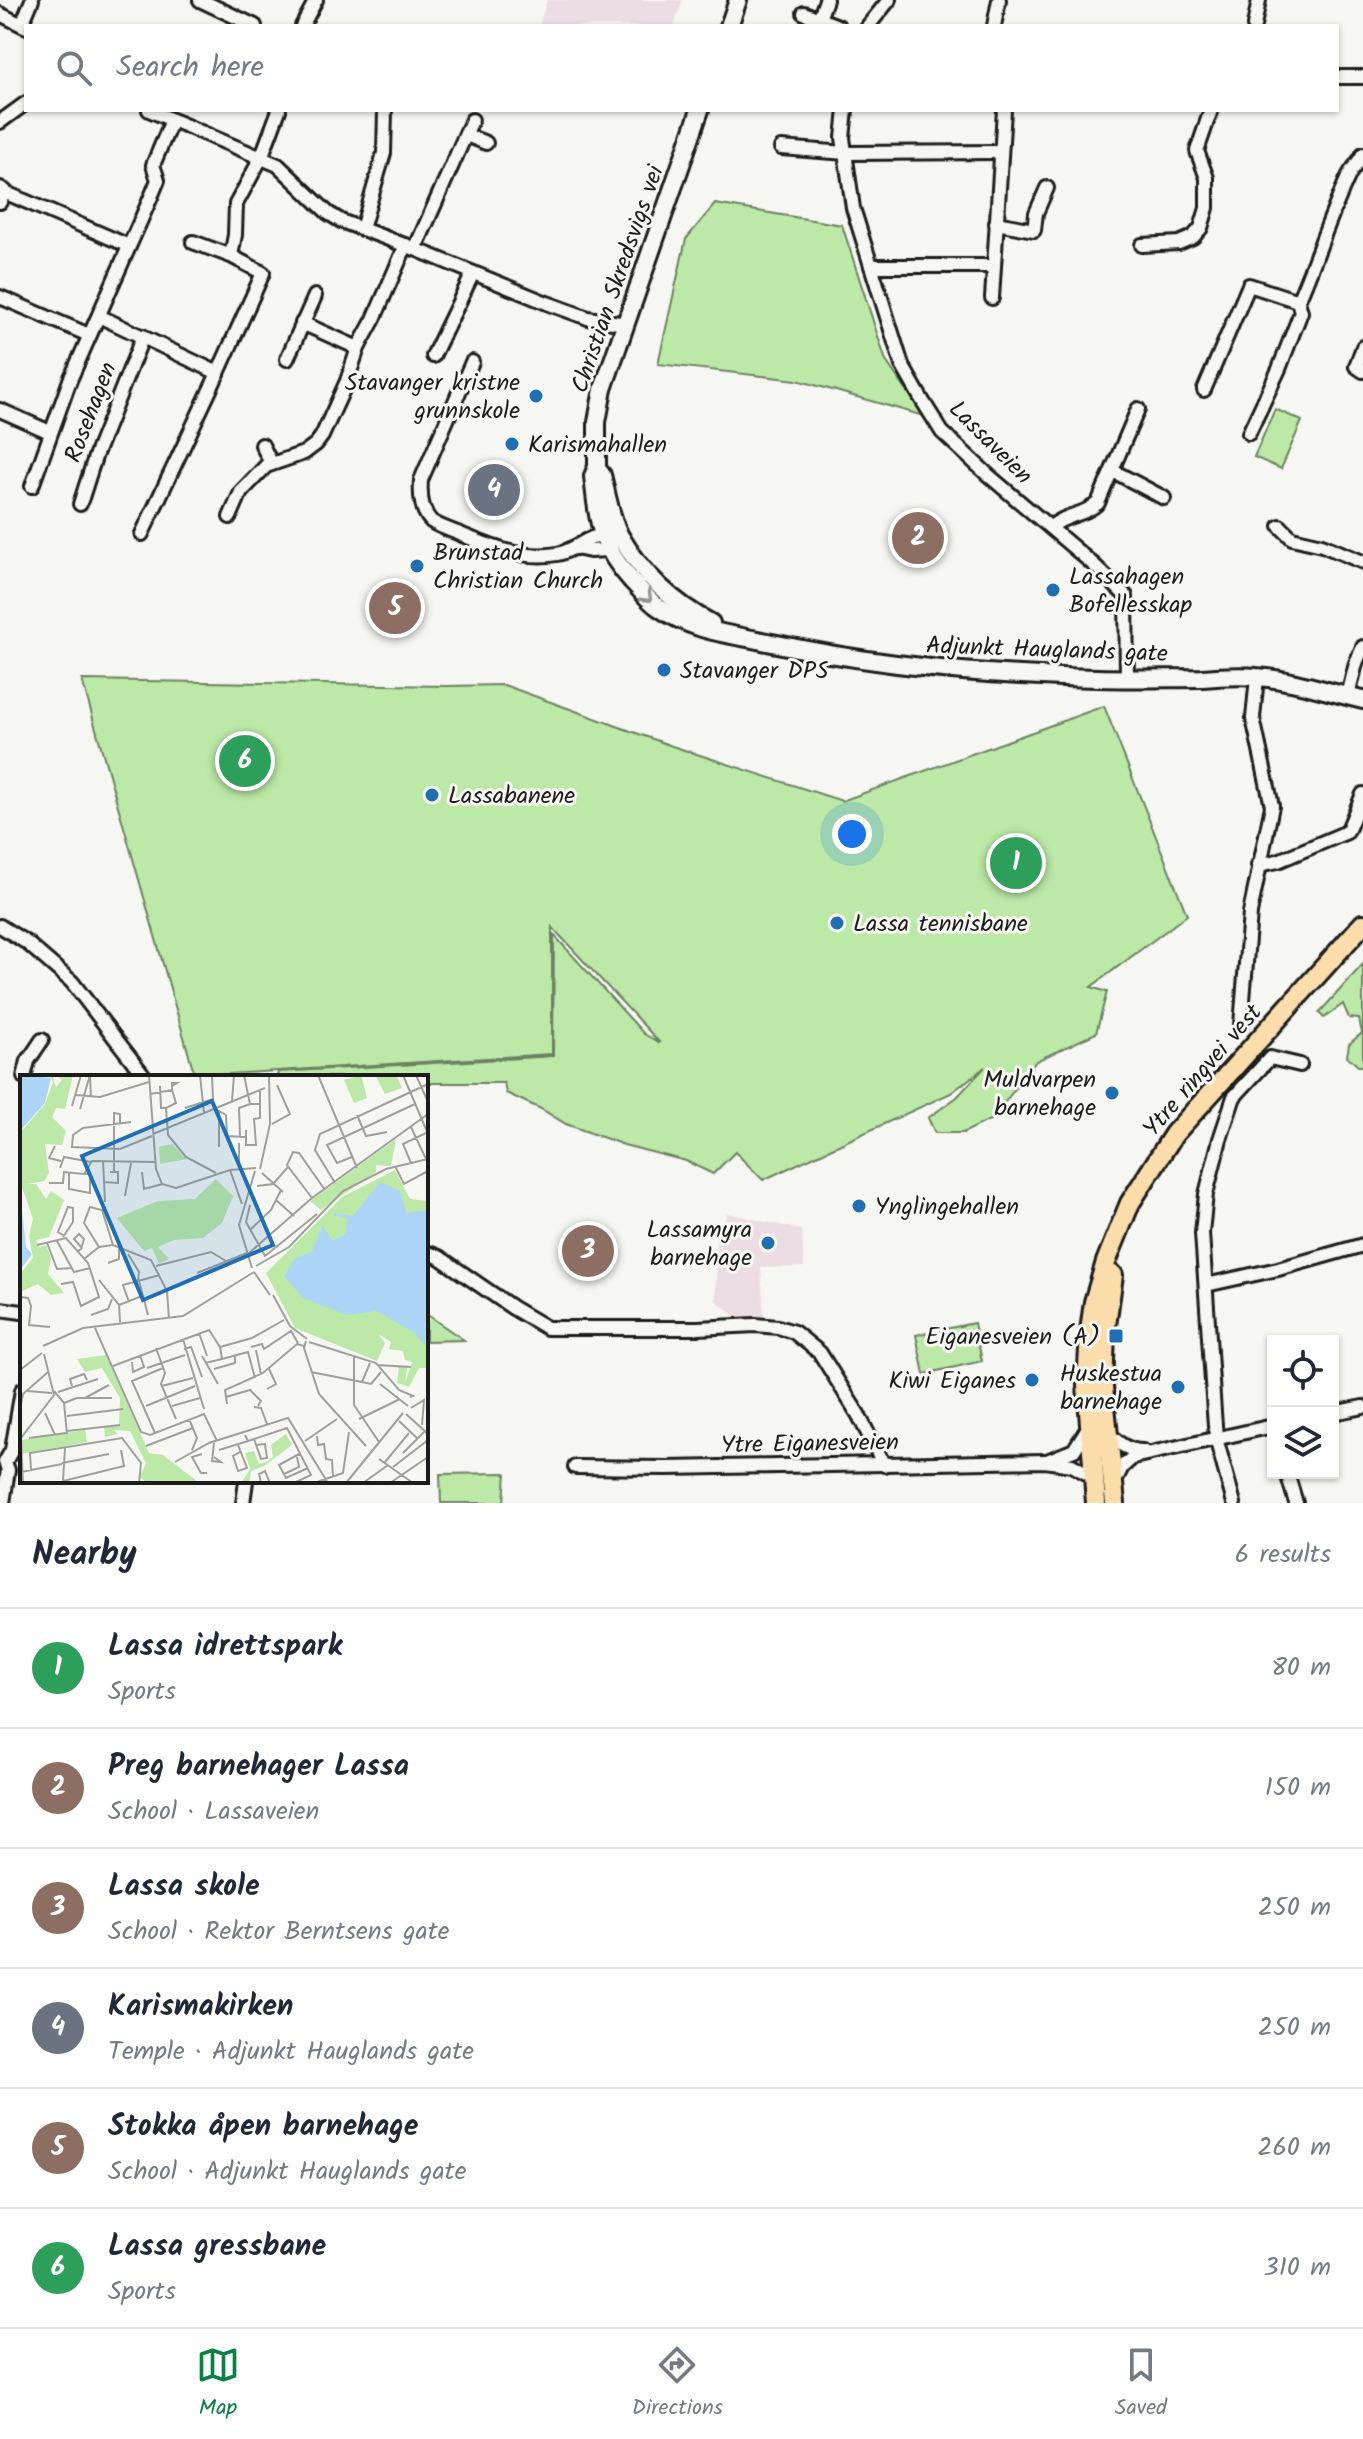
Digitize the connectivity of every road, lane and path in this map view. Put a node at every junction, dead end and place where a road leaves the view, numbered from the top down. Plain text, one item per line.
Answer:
1 (32, 0) edge
2 (200, 0) edge
3 (316, 0) edge
4 (738, 0) edge
5 (826, 0) edge
6 (889, 0) edge
7 (999, 0) edge
8 (1259, 0) edge
9 (804, 13) dead end
10 (0, 14) edge
11 (819, 19) junction
12 (24, 24) edge
13 (251, 24) edge
14 (303, 24) edge
15 (730, 24) edge
16 (833, 24) edge
17 (870, 24) edge
18 (994, 24) edge
19 (1254, 24) edge
20 (24, 25) edge
21 (1339, 77) edge
22 (1363, 77) edge
23 (24, 104) edge
24 (154, 112) edge
25 (278, 112) edge
26 (385, 112) edge
27 (699, 112) edge
28 (846, 112) edge
29 (1004, 112) edge
30 (1210, 112) edge
31 (172, 120) junction
32 (472, 120) dead end
33 (0, 122) edge
34 (466, 135) junction
35 (486, 143) dead end
36 (781, 148) dead end
37 (1000, 152) junction
38 (846, 153) junction
39 (1363, 154) edge
40 (261, 158) junction
41 (1047, 188) dead end
42 (4, 195) edge
43 (996, 223) junction
44 (362, 229) junction
45 (193, 242) dead end
46 (1142, 245) dead end
47 (129, 246) junction
48 (410, 247) junction
49 (231, 256) junction
50 (871, 266) junction
51 (993, 266) junction
52 (473, 273) junction
53 (315, 296) dead end
54 (0, 297) edge
55 (992, 298) dead end
56 (1298, 301) junction
57 (99, 316) junction
58 (302, 323) junction
59 (89, 335) junction
60 (143, 336) junction
61 (621, 337) junction
62 (1363, 347) edge
63 (358, 348) junction
64 (433, 356) dead end
65 (287, 359) dead end
66 (472, 362) dead end
67 (1363, 371) edge
68 (218, 373) junction
69 (1204, 390) dead end
70 (1138, 409) dead end
71 (0, 410) edge
72 (50, 432) junction
73 (1249, 433) dead end
74 (262, 445) dead end
75 (271, 463) junction
76 (1113, 471) junction
77 (32, 486) dead end
78 (1164, 498) dead end
79 (80, 504) dead end
80 (230, 517) dead end
81 (1280, 526) dead end
82 (1051, 527) junction
83 (142, 534) dead end
84 (610, 540) junction
85 (1363, 562) edge
86 (1363, 647) edge
87 (1257, 677) junction
88 (1127, 678) junction
89 (1357, 699) edge
90 (1363, 794) edge
91 (1258, 865) junction
92 (1363, 924) edge
93 (0, 926) edge
94 (1363, 939) edge
95 (1241, 1025) dead end
96 (42, 1040) dead end
97 (1300, 1065) dead end
98 (24, 1075) edge
99 (143, 1075) edge
100 (1363, 1245) edge
101 (428, 1253) edge
102 (1206, 1285) junction
103 (0, 1309) edge
104 (20, 1312) edge
105 (20, 1402) edge
106 (1363, 1407) edge
107 (1339, 1412) edge
108 (1267, 1427) edge
109 (1098, 1429) junction
110 (1216, 1438) junction
111 (1155, 1451) junction
112 (1045, 1461) junction
113 (2, 1464) edge
114 (884, 1465) junction
115 (575, 1467) dead end
116 (1095, 1478) junction
117 (1289, 1479) edge
118 (246, 1483) edge
119 (1114, 1483) junction
120 (3, 1503) edge
121 (243, 1503) edge
122 (1096, 1503) edge
123 (1115, 1503) edge
124 (1234, 1503) edge
125 (1296, 1503) edge

1 - 12 street
2 - 13 street
3 - 14 street
4 - 15 main road
5 - 11 street
6 - 17 street
7 - 18 street
8 - 19 street
9 - 11 street
10 - 20 street
11 - 16 street
21 - 22 street
23 - 33 street
24 - 31 street
25 - 40 street
26 - 44 street
27 - 61 main road, Christian Skredsvigs vei
28 - 38 street, Lassaveien
29 - 37 street
30 - 46 street
31 - 40 street
31 - 47 street
32 - 34 street
34 - 35 street
34 - 48 street
36 - 38 street
37 - 38 street
37 - 43 street
38 - 50 street, Lassaveien
39 - 56 street
40 - 44 street
40 - 49 street
41 - 43 street
42 - 47 street
43 - 51 street
44 - 48 street
45 - 49 street
47 - 57 street
48 - 52 street
48 - 63 street
49 - 68 street
50 - 51 street
50 - 82 street, Lassaveien
51 - 55 street
52 - 61 street
52 - 64 street
53 - 58 street
54 - 59 street
56 - 69 street
56 - 73 street
57 - 59 street
57 - 60 street
58 - 63 street
58 - 65 street
59 - 72 street
60 - 68 street
60 - 79 street, Rosehagen
61 - 84 main road, Christian Skredsvigs vei
62 - 67 street
63 - 75 street
66 - 84 street
68 - 83 street
70 - 76 street
71 - 72 street
72 - 77 street
74 - 75 street
75 - 80 street
76 - 78 street
76 - 82 street
81 - 85 street
82 - 88 street, Lassaveien
84 - 88 main road, Adjunkt Hauglands gate
86 - 89 street
87 - 88 main road, Adjunkt Hauglands gate
87 - 89 main road, Adjunkt Hauglands gate
87 - 91 street
90 - 91 street
91 - 95 street
92 - 109 main road, Ytre ringvei vest
93 - 99 street
94 - 109 main road, Ytre ringvei vest
96 - 98 street
97 - 102 street
100 - 102 street
101 - 114 street
102 - 110 street
103 - 104 street
105 - 113 street
106 - 107 street
108 - 110 street
109 - 111 street
109 - 112 street, Ytre Eiganesveien
109 - 116 main road, Ytre ringvei vest
109 - 119 main road, Ytre ringvei vest
110 - 111 street
110 - 124 street
111 - 119 street
112 - 114 street, Ytre Eiganesveien
112 - 116 street, Ytre Eiganesveien
113 - 120 street
114 - 115 street, Ytre Eiganesveien
116 - 122 main road, Ytre ringvei vest
117 - 125 street
118 - 121 street
119 - 123 main road, Ytre ringvei vest

